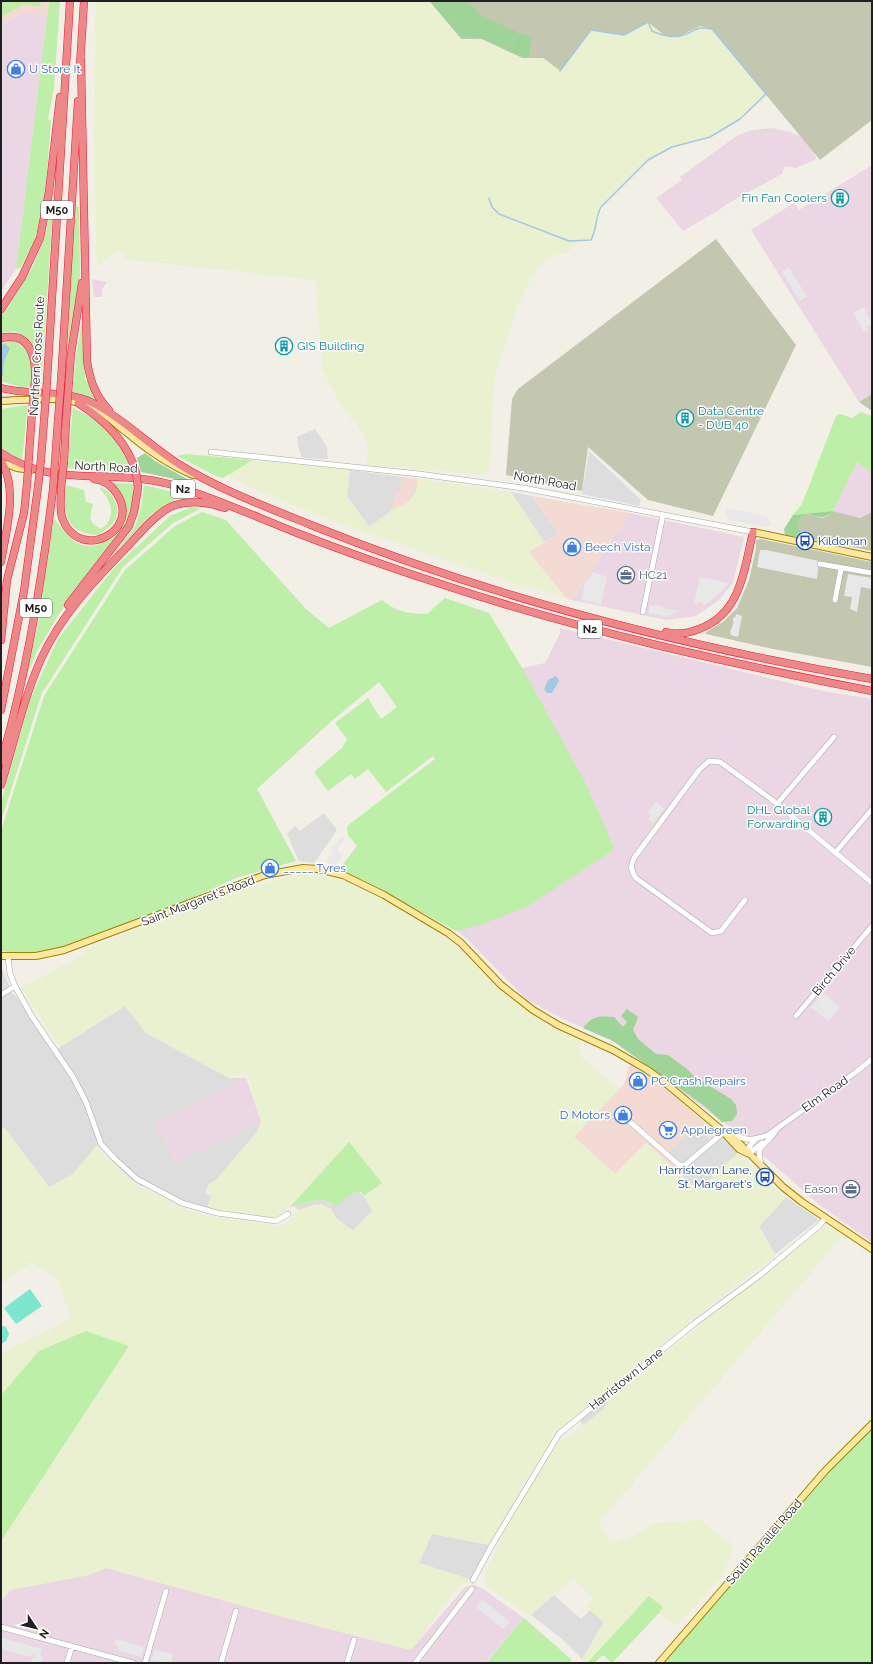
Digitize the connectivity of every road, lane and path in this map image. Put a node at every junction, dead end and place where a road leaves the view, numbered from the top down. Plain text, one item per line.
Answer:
1 (70, 1) edge
2 (84, 1) edge
3 (67, 39) junction
4 (81, 60) junction
5 (85, 247) junction
6 (28, 266) junction
7 (1, 300) edge
8 (1, 308) edge
9 (1, 338) edge
10 (65, 381) junction
11 (1, 388) edge
12 (76, 400) junction
13 (1, 401) edge
14 (62, 420) junction
15 (131, 430) junction
16 (211, 452) dead end
17 (1, 453) edge
18 (1, 462) edge
19 (35, 470) junction
20 (75, 476) junction
21 (213, 484) junction
22 (663, 514) junction
23 (752, 532) junction
24 (299, 534) junction
25 (872, 557) edge
26 (1, 562) edge
27 (820, 564) dead end
28 (841, 569) junction
29 (872, 573) edge
30 (835, 600) dead end
31 (642, 612) dead end
32 (603, 620) junction
33 (1, 640) edge
34 (872, 679) edge
35 (872, 692) edge
36 (1, 710) edge
37 (10, 726) junction
38 (834, 737) dead end
39 (1, 762) edge
40 (1, 786) edge
41 (777, 804) junction
42 (872, 808) edge
43 (835, 853) junction
44 (872, 883) edge
45 (745, 900) dead end
46 (872, 926) edge
47 (4, 956) edge
48 (15, 986) junction
49 (1, 995) edge
50 (796, 1016) dead end
51 (872, 1059) edge
52 (629, 1121) dead end
53 (777, 1129) junction
54 (724, 1132) junction
55 (768, 1135) junction
56 (754, 1140) junction
57 (749, 1154) junction
58 (761, 1165) junction
59 (288, 1214) dead end
60 (826, 1218) junction
61 (872, 1250) edge
62 (872, 1424) edge
63 (473, 1580) dead end
64 (472, 1589) dead end
65 (166, 1591) dead end
66 (236, 1611) dead end
67 (1, 1627) edge
68 (354, 1640) dead end
69 (72, 1646) junction
70 (67, 1663) edge
71 (133, 1663) edge
72 (145, 1663) edge
73 (221, 1663) edge
74 (348, 1663) edge
75 (415, 1663) edge
76 (660, 1663) edge

1 - 3 highway, Northern Cross Route / M50
2 - 4 highway, M50
3 - 6 highway
3 - 36 highway, Northern Cross Route / M50, bridge
4 - 5 highway
4 - 10 highway, M50
5 - 10 highway
5 - 15 highway
6 - 7 highway
6 - 8 highway
9 - 33 highway, M50, bridge
10 - 14 highway, bridge
11 - 12 highway
12 - 13 main road, North Road
12 - 15 highway
12 - 21 main road, North Road
12 - 37 highway, M50, bridge
14 - 20 highway, bridge
14 - 37 highway, Northern Cross Route / M50, bridge
15 - 21 highway
16 - 22 street, North Road
17 - 19 highway
18 - 19 main road, North Road
18 - 26 highway
19 - 20 highway, North Road / N2
20 - 24 highway, North Road / N2
21 - 32 highway, N2
22 - 23 street, North Road
22 - 31 street
23 - 25 main road, North Road
23 - 32 highway
24 - 35 highway, N2
24 - 40 highway
27 - 28 street
28 - 29 street
28 - 30 street
32 - 34 highway, N2
37 - 39 highway, Northern Cross Route / M50
38 - 41 street
41 - 43 street
41 - 45 street
42 - 43 street
43 - 44 street
46 - 50 street, Birch Drive
47 - 48 street
47 - 54 main road, Saint Margaret's Road
48 - 49 street
48 - 59 street
51 - 53 street, Elm Road
52 - 54 street
53 - 55 street, Elm Road
53 - 58 street, Elm Road
54 - 56 street, Elm Road
54 - 57 main road, Saint Margaret's Road
55 - 56 street, Elm Road
55 - 57 street, Elm Road
56 - 57 street
57 - 58 main road, Saint Margaret's Road
58 - 60 main road, Saint Margaret's Road
60 - 61 main road, Saint Margaret's Road
60 - 63 street, Harristown Lane
62 - 76 main road, South Parallel Road
64 - 75 street
65 - 72 street
66 - 73 street
67 - 69 street
68 - 74 street
69 - 70 street
69 - 71 street

